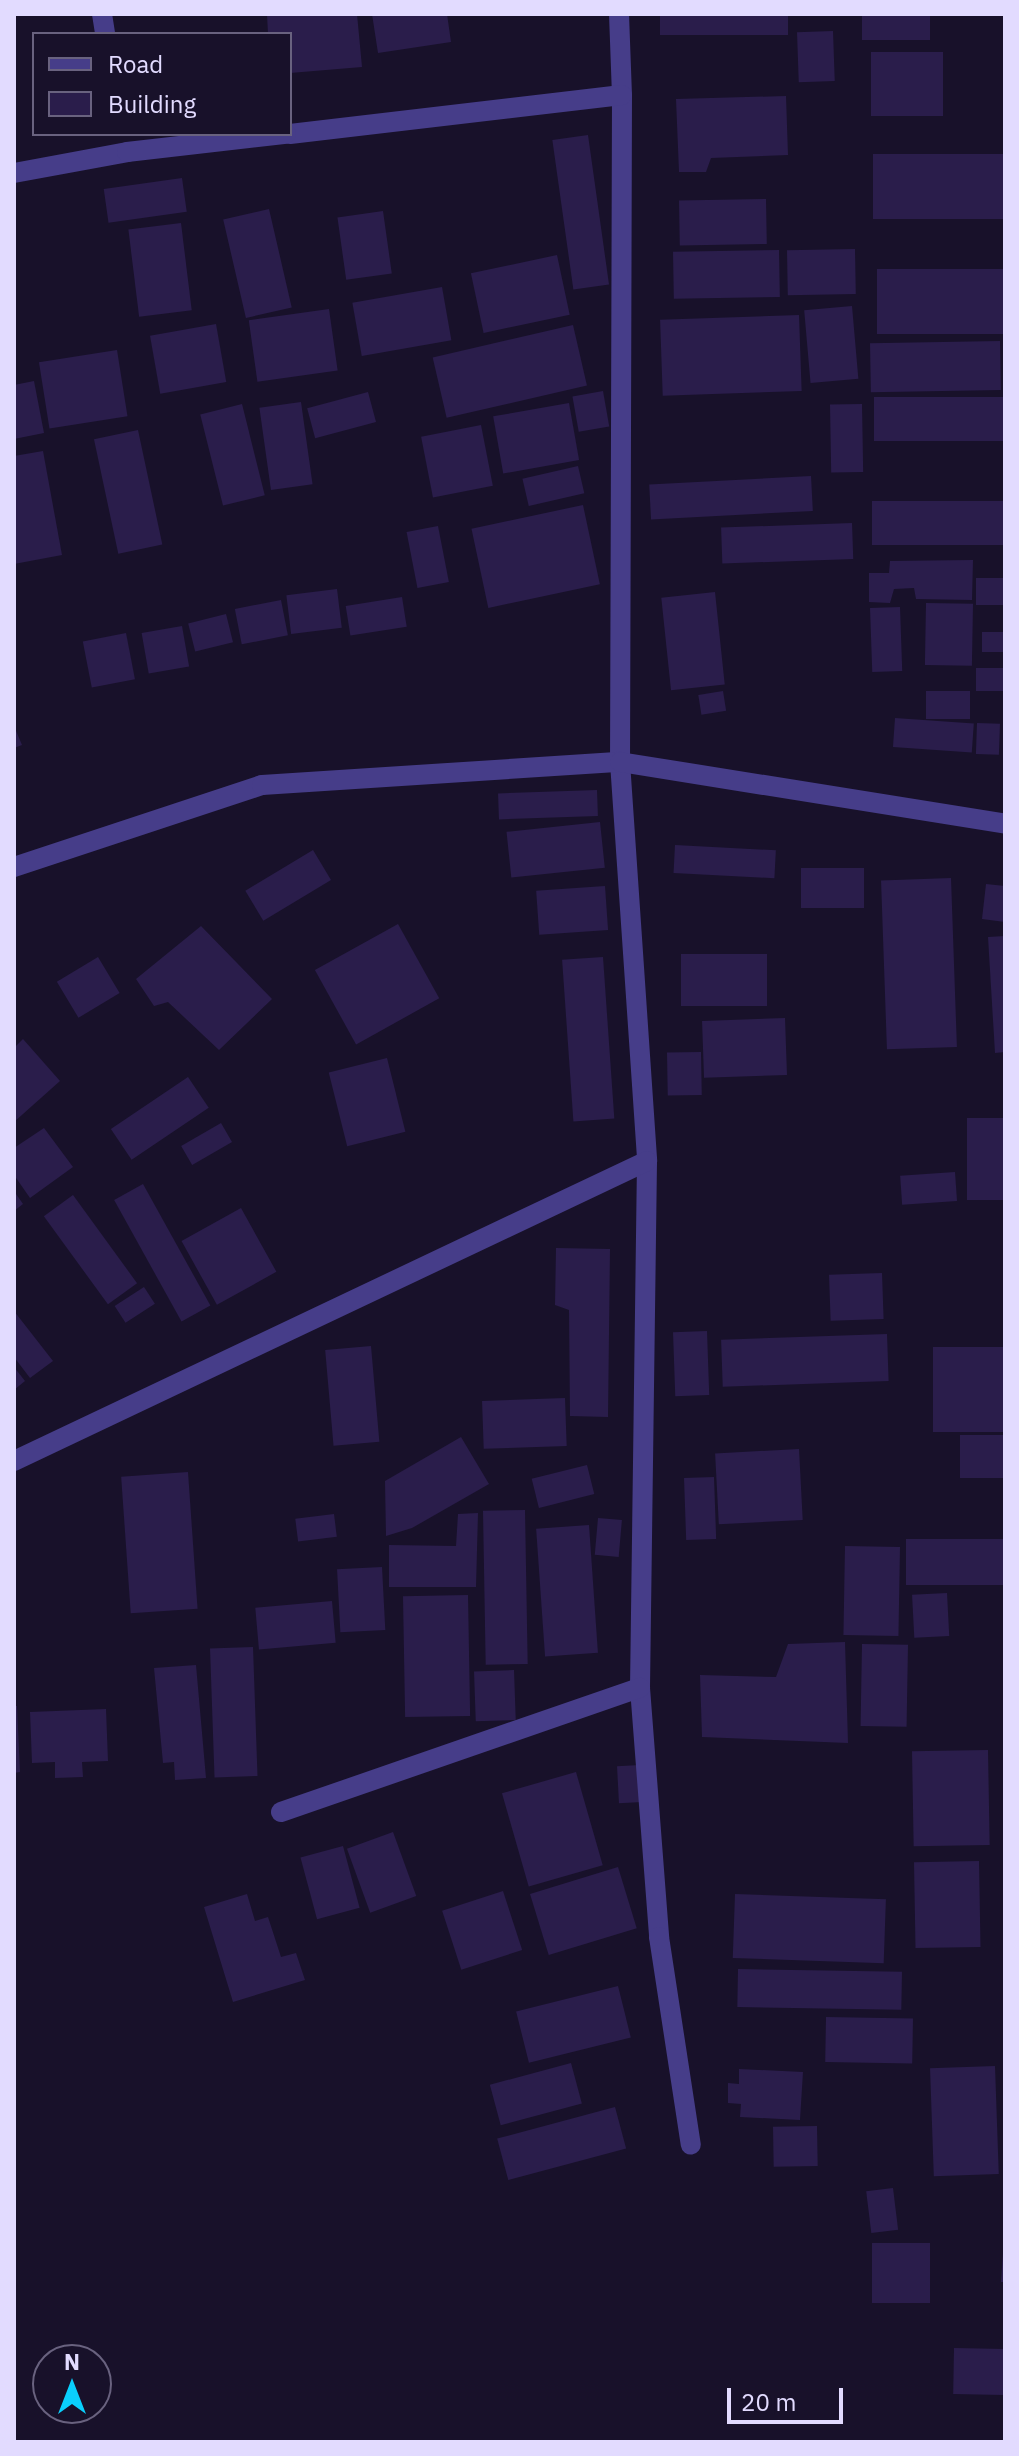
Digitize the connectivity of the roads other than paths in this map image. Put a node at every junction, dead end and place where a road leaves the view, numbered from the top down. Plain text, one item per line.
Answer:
1 (619, 14) edge
2 (622, 95) junction
3 (292, 134) edge
4 (252, 136) edge
5 (125, 143) edge
6 (14, 173) edge
7 (620, 762) junction
8 (1005, 824) edge
9 (14, 867) edge
10 (647, 1161) junction
11 (14, 1461) edge
12 (640, 1688) junction
13 (281, 1812) dead end
14 (691, 2145) dead end

1 - 2 street
2 - 3 street
2 - 7 street
4 - 5 street
5 - 6 street
7 - 8 street
7 - 9 street
7 - 10 street
10 - 11 street
10 - 12 street
12 - 13 street
12 - 14 street

